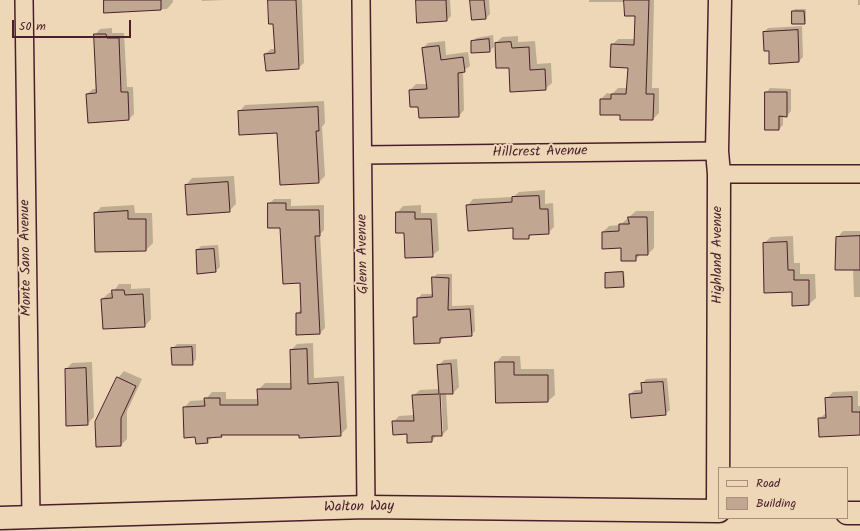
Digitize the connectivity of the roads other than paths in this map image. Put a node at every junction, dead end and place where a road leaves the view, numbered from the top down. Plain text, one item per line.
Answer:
1 (24, 0) edge
2 (361, 0) edge
3 (720, 0) edge
4 (717, 151) junction
5 (363, 155) junction
6 (719, 174) junction
7 (860, 174) edge
8 (719, 467) edge
9 (366, 507) junction
10 (718, 510) edge
11 (848, 513) edge
12 (860, 513) edge
13 (31, 517) junction
14 (0, 518) edge

1 - 13 street, Monte Sano Avenue
2 - 5 street, Glenn Avenue
3 - 4 main road, Highland Avenue
4 - 5 street, Hillcrest Avenue
4 - 6 main road, Highland Avenue
5 - 9 street, Glenn Avenue
6 - 7 street
6 - 8 main road, Highland Avenue
9 - 10 main road, Walton Way
9 - 13 main road, Walton Way
11 - 12 main road
13 - 14 main road, Walton Way

